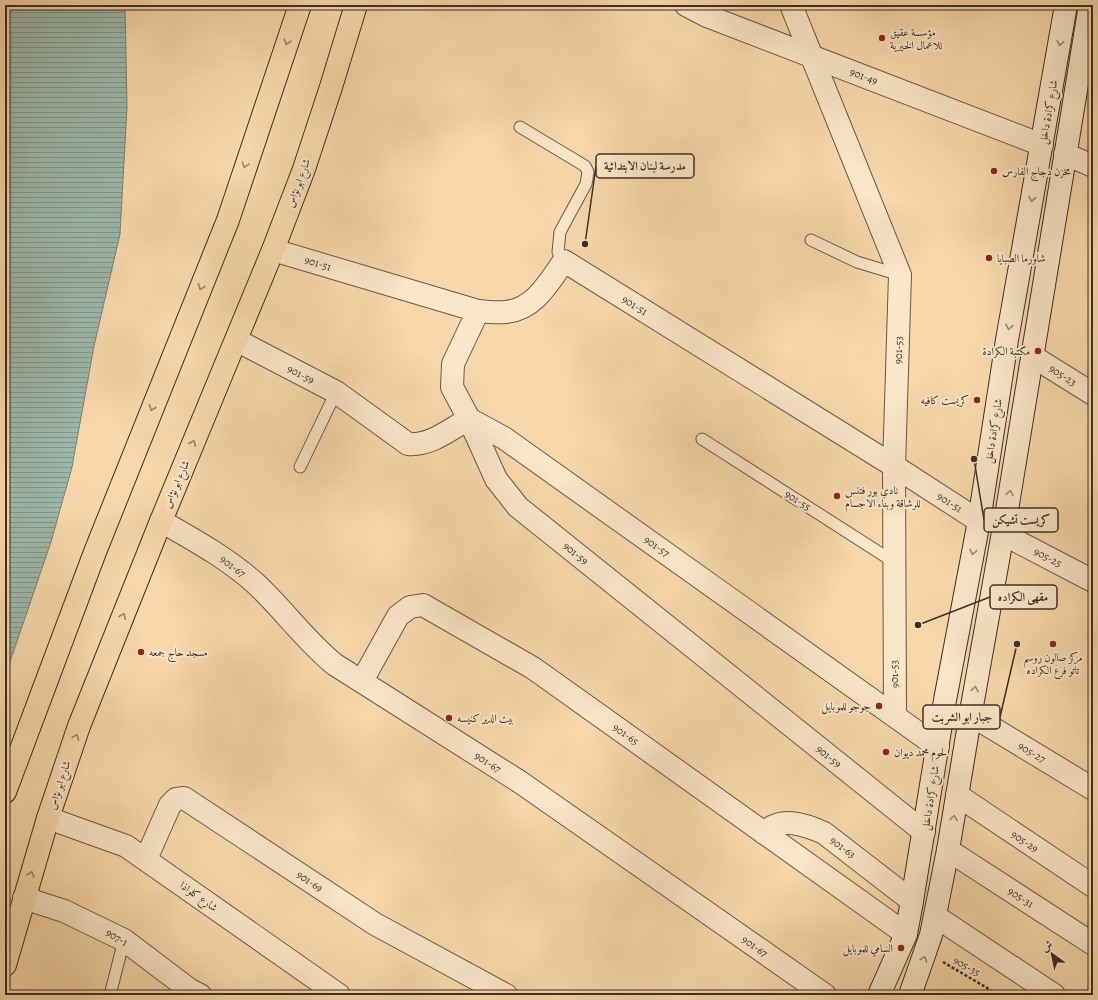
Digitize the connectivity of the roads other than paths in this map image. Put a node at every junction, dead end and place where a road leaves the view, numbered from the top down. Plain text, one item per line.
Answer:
1 (300, 5) edge
2 (356, 5) edge
3 (686, 5) edge
4 (791, 5) edge
5 (1066, 5) edge
6 (1090, 5) edge
7 (814, 57) junction
8 (520, 127) dead end
9 (1042, 145) junction
10 (1065, 154) junction
11 (1093, 166) edge
12 (811, 240) dead end
13 (273, 250) junction
14 (564, 261) junction
15 (900, 275) junction
16 (478, 311) junction
17 (236, 340) junction
18 (1032, 356) junction
19 (336, 392) junction
20 (1093, 394) edge
21 (469, 418) junction
22 (702, 439) dead end
23 (894, 466) junction
24 (300, 467) dead end
25 (161, 521) junction
26 (979, 521) junction
27 (1003, 534) junction
28 (894, 562) junction
29 (1093, 581) edge
30 (362, 681) junction
31 (895, 715) junction
32 (970, 715) junction
33 (938, 747) junction
34 (1093, 789) edge
35 (5, 792) edge
36 (957, 795) junction
37 (48, 818) junction
38 (924, 832) junction
39 (764, 833) junction
40 (948, 850) junction
41 (146, 859) junction
42 (1093, 886) edge
43 (24, 898) junction
44 (912, 902) junction
45 (935, 916) junction
46 (906, 934) junction
47 (124, 940) junction
48 (1093, 944) edge
49 (5, 965) edge
50 (110, 995) edge
51 (200, 995) edge
52 (339, 995) edge
53 (506, 995) edge
54 (825, 995) edge
55 (879, 995) edge
56 (910, 995) edge
57 (1054, 995) edge

1 -> 35 main road
2 - 13 main road, شارع ابو نؤاس
3 - 7 street, 901-49
4 - 7 street, 901-53
5 -> 9 street, شارع كرادة داخل
6 - 10 street
7 - 9 street, 901-49
7 - 15 street, 901-53
8 - 14 lane
9 -> 26 street, شارع كرادة داخل
10 - 11 street
10 - 18 street
12 - 15 lane
13 - 16 street, 901-51
13 - 17 main road, شارع ابو نؤاس
14 - 16 street, 901-51
14 - 23 street, 901-51
15 - 23 street, 901-53
16 - 21 street
17 - 19 street, 901-59
25 -> 17 main road, شارع ابو نؤاس
18 - 20 street, 905-23
27 -> 18 street
19 - 21 street, 901-59
19 - 24 lane
21 - 31 street, 901-57
21 - 38 street, 901-59
22 - 28 lane, 901-55
23 - 26 street, 901-51
23 - 28 street, 901-53
25 - 30 street, 901-67
37 -> 25 main road, شارع ابو نؤاس
26 -> 33 street, شارع كرادة داخل
27 - 29 street, 905-25
32 -> 27 street
28 - 31 street, 901-53
30 - 39 street, 901-65
30 - 54 street, 901-67
31 - 33 street, 901-57
32 - 34 street, 905-27
32 - 36 street
33 - 38 street, شارع كرادة داخل
40 -> 36 street
36 - 42 street, 905-29
37 - 41 street, شارع كلواذا
43 -> 37 main road, شارع ابو نؤاس
38 - 44 street, شارع كرادة داخل
39 - 44 street, 901-63
39 - 46 street, 901-65
40 - 45 street
40 - 48 street, 905-31
41 - 52 street, شارع كلواذا
41 - 53 street, 901-69
43 - 47 street, 907-1
43 - 49 main road, شارع ابو نؤاس
44 - 46 street, شارع كرادة داخل
56 -> 45 street
45 - 57 street
46 - 55 street, شارع كرادة داخل
47 - 50 lane
47 - 51 street, 907-1

